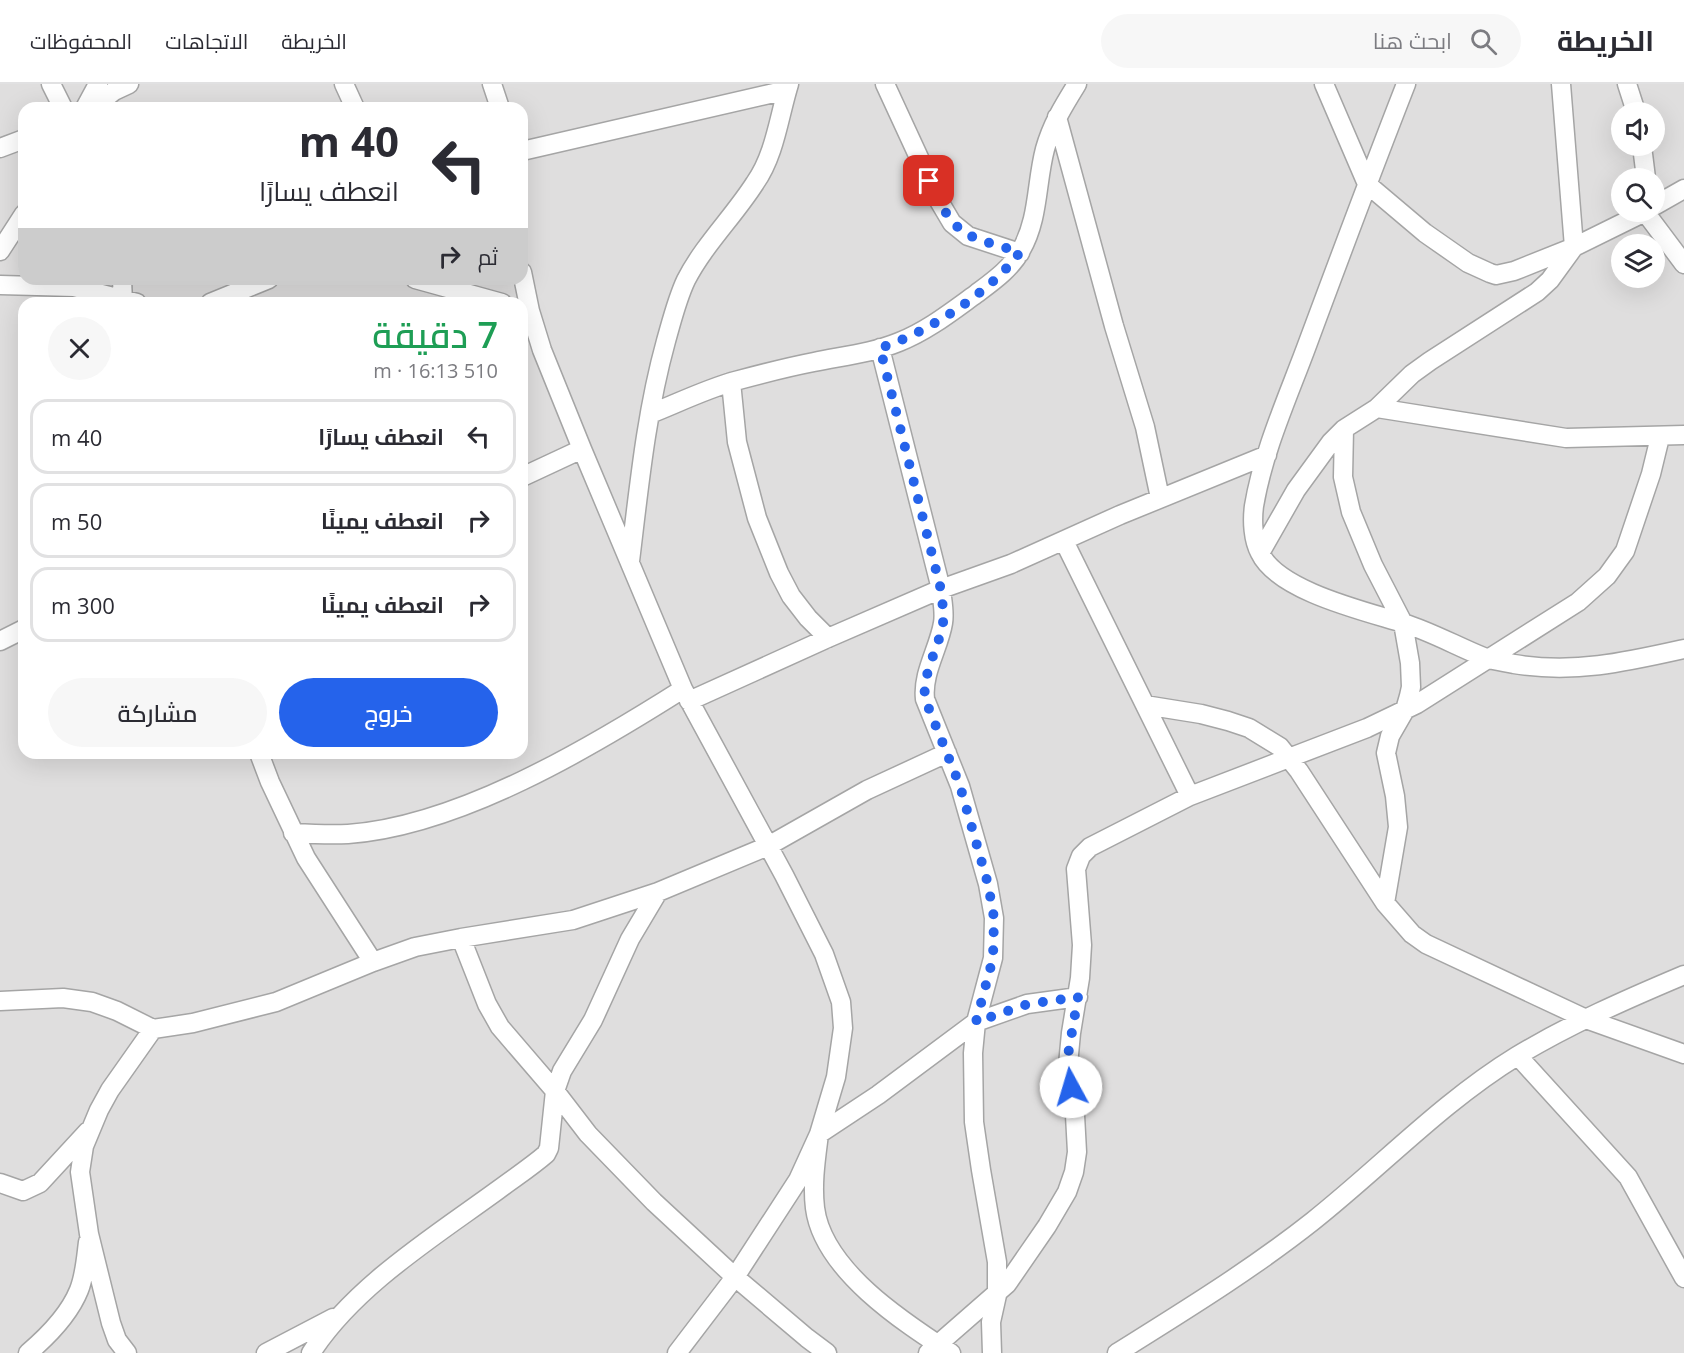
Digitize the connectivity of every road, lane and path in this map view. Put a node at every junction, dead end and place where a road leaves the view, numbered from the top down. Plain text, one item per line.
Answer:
1 (51, 84) edge
2 (98, 84) edge
3 (129, 84) edge
4 (344, 84) edge
5 (492, 84) edge
6 (885, 84) edge
7 (1077, 84) edge
8 (1324, 84) edge
9 (1406, 84) edge
10 (1561, 84) edge
11 (1627, 84) edge
12 (788, 87) edge
13 (60, 102) edge
14 (88, 102) edge
15 (100, 102) edge
16 (352, 102) edge
17 (498, 102) edge
18 (1633, 102) edge
19 (1057, 117) junction
20 (18, 141) edge
21 (0, 148) edge
22 (528, 150) edge
23 (1367, 184) junction
24 (1684, 189) edge
25 (1665, 200) edge
26 (1625, 222) edge
27 (1652, 222) edge
28 (18, 223) edge
29 (1574, 247) junction
30 (0, 251) edge
31 (1020, 252) junction
32 (1684, 264) edge
33 (0, 285) edge
34 (254, 285) edge
35 (441, 285) edge
36 (110, 297) edge
37 (225, 297) edge
38 (482, 297) edge
39 (528, 315) edge
40 (880, 348) junction
41 (731, 382) junction
42 (1377, 408) junction
43 (650, 414) junction
44 (1344, 429) junction
45 (1684, 435) edge
46 (1660, 437) junction
47 (582, 449) junction
48 (1267, 455) junction
49 (528, 474) edge
50 (1160, 498) junction
51 (1064, 541) junction
52 (1260, 553) junction
53 (630, 563) junction
54 (941, 590) junction
55 (1403, 623) junction
56 (18, 632) edge
57 (828, 638) junction
58 (0, 641) edge
59 (1684, 649) edge
60 (1488, 659) junction
61 (686, 695) junction
62 (1145, 705) junction
63 (1405, 710) junction
64 (947, 753) junction
65 (1289, 757) junction
66 (262, 759) edge
67 (1190, 796) junction
68 (293, 833) junction
69 (768, 846) junction
70 (658, 892) junction
71 (1385, 903) junction
72 (462, 938) junction
73 (373, 962) junction
74 (1684, 975) edge
75 (1078, 997) junction
76 (0, 1001) edge
77 (1586, 1019) junction
78 (976, 1022) junction
79 (153, 1029) junction
80 (1684, 1054) edge
81 (1518, 1056) junction
82 (555, 1091) junction
83 (93, 1125) junction
84 (819, 1134) junction
85 (0, 1183) edge
86 (89, 1234) junction
87 (735, 1277) junction
88 (1684, 1278) edge
89 (997, 1295) junction
90 (340, 1314) junction
91 (939, 1350) edge
92 (28, 1353) edge
93 (127, 1353) edge
94 (266, 1353) edge
95 (311, 1353) edge
96 (677, 1353) edge
97 (827, 1353) edge
98 (992, 1353) edge
99 (1117, 1353) edge

1 - 13 street
2 - 14 street
3 - 15 street
4 - 16 street
5 - 17 street
6 - 31 street
7 - 19 street
8 - 23 street
9 - 23 street
10 - 29 street
11 - 18 street
12 - 22 street
12 - 43 street
19 - 31 street
19 - 50 street
20 - 21 street
23 - 29 street
23 - 48 street
24 - 25 street
26 - 29 street
27 - 32 street
28 - 30 street
29 - 42 street
31 - 40 street
33 - 36 street
34 - 37 street
35 - 38 street
39 - 47 street
40 - 41 street
40 - 54 street
41 - 43 street
41 - 57 street
42 - 44 street
42 - 46 street
43 - 53 street
44 - 52 street
44 - 55 street
45 - 46 street
46 - 60 street
47 - 49 street
47 - 53 street
48 - 50 street
48 - 52 street
50 - 51 street
51 - 54 street
51 - 62 street
52 - 55 street
53 - 61 street
54 - 57 street
54 - 64 street
55 - 60 street
55 - 63 street
56 - 58 street
57 - 61 street
59 - 60 street
60 - 63 street
61 - 68 street
61 - 69 street
62 - 65 street
62 - 67 street
63 - 65 street
63 - 71 street
64 - 69 street
64 - 78 street
65 - 67 street
65 - 71 street
66 - 68 street
67 - 75 street
68 - 73 street
69 - 70 street
69 - 84 street
70 - 72 street
70 - 82 street
71 - 77 street
72 - 73 street
72 - 82 street
73 - 79 street
74 - 77 street
75 - 78 street
75 - 89 street
76 - 79 street
77 - 80 street
77 - 81 street
78 - 84 street
78 - 89 street
79 - 83 street
81 - 88 street
81 - 99 street
82 - 87 street
82 - 90 street
83 - 85 street
83 - 86 street
84 - 87 street
84 - 91 street
86 - 92 street
86 - 93 street
87 - 96 street
87 - 97 street
89 - 91 street
89 - 98 street
90 - 94 street
90 - 95 street

